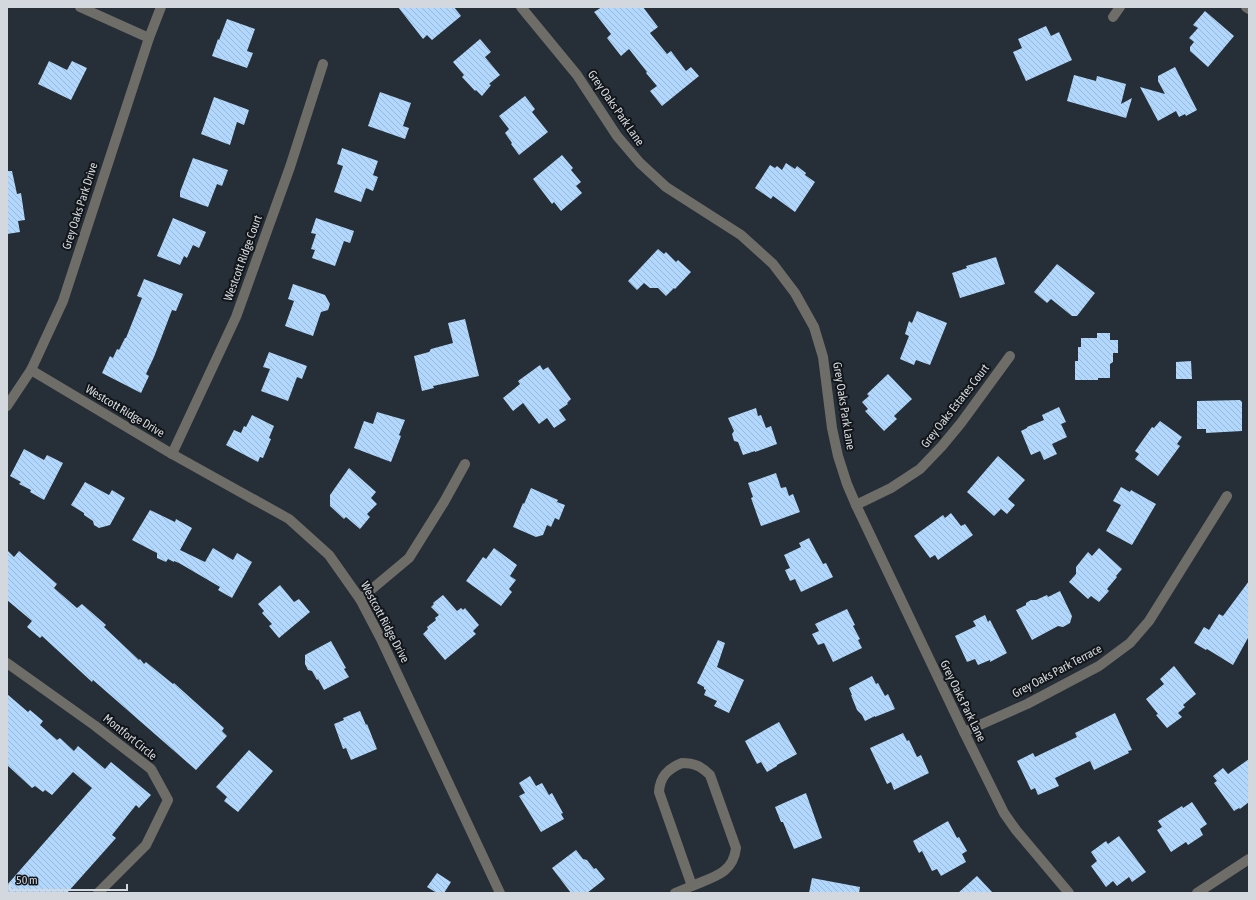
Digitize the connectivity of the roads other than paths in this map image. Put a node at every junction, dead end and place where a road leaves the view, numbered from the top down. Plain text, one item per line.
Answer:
1 (80, 7) edge
2 (161, 7) edge
3 (521, 7) edge
4 (1120, 7) edge
5 (1246, 7) edge
6 (1249, 9) edge
7 (1113, 16) dead end
8 (149, 38) junction
9 (323, 64) dead end
10 (1010, 356) dead end
11 (31, 370) junction
12 (7, 406) edge
13 (172, 454) junction
14 (464, 464) dead end
15 (1227, 496) dead end
16 (856, 505) junction
17 (360, 599) junction
18 (7, 663) edge
19 (964, 732) junction
20 (1249, 859) edge
21 (692, 886) junction
22 (98, 893) edge
23 (500, 893) edge
24 (675, 893) edge
25 (1069, 893) edge
26 (1198, 893) edge

1 - 8 street
2 - 8 street, Grey Oaks Park Drive
3 - 16 street, Grey Oaks Park Lane
4 - 7 street
5 - 6 street
8 - 11 street, Grey Oaks Park Drive
9 - 13 street, Westcott Ridge Court
10 - 16 street, Grey Oaks Estates Court
11 - 12 street, Grey Oaks Park Drive
11 - 13 street, Westcott Ridge Drive
13 - 17 street, Westcott Ridge Drive
14 - 17 street
15 - 19 street, Grey Oaks Park Terrace
16 - 19 street, Grey Oaks Park Lane
17 - 23 street, Westcott Ridge Drive
18 - 22 street, Montfort Circle
19 - 25 street, Grey Oaks Park Lane
20 - 26 street
21 - 21 street
21 - 24 street

